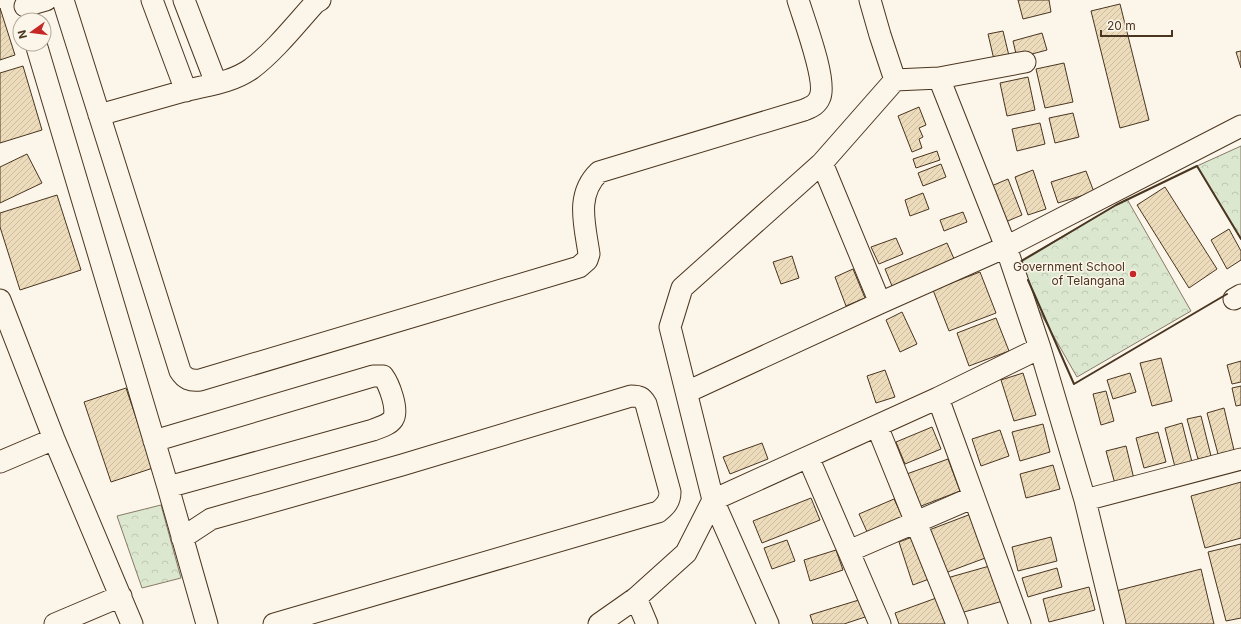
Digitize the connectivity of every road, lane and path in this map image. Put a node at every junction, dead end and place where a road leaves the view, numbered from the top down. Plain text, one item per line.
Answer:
1 (46, 0) edge
2 (63, 0) edge
3 (152, 0) edge
4 (184, 0) edge
5 (320, 0) edge
6 (798, 0) edge
7 (870, 0) edge
8 (26, 9) edge
9 (38, 52) edge
10 (1025, 62) dead end
11 (939, 78) junction
12 (895, 80) junction
13 (216, 84) junction
14 (186, 90) junction
15 (99, 115) junction
16 (1241, 126) edge
17 (822, 163) junction
18 (1006, 247) junction
19 (0, 300) edge
20 (880, 303) junction
21 (1040, 348) junction
22 (687, 392) junction
23 (938, 398) junction
24 (877, 426) junction
25 (54, 439) junction
26 (154, 441) junction
27 (808, 457) junction
28 (1241, 459) edge
29 (0, 462) edge
30 (168, 487) junction
31 (974, 497) junction
32 (713, 500) junction
33 (1085, 500) junction
34 (916, 522) junction
35 (180, 532) junction
36 (849, 551) junction
37 (121, 596) junction
38 (636, 598) junction
39 (54, 624) edge
40 (132, 624) edge
41 (207, 624) edge
42 (274, 624) edge
43 (599, 624) edge
44 (647, 624) edge
45 (768, 624) edge
46 (880, 624) edge
47 (957, 624) edge
48 (1020, 624) edge
49 (1115, 624) edge

1 - 8 street
2 - 15 street
3 - 14 street
4 - 13 street
5 - 13 street
6 - 15 street
7 - 12 street
9 - 26 street
10 - 11 street
11 - 12 street
11 - 18 street
12 - 17 street
13 - 14 street
14 - 15 street
16 - 18 street
17 - 20 street
17 - 22 street
18 - 20 street
18 - 21 street
19 - 25 street
20 - 22 street
21 - 23 street
21 - 33 street
22 - 32 street
23 - 24 street
23 - 31 street
24 - 27 street
24 - 34 street
25 - 29 street
25 - 37 street
26 - 30 street
26 - 30 street
27 - 32 street
27 - 36 street
28 - 33 street
30 - 35 street
31 - 34 street
31 - 48 street
32 - 38 street
32 - 45 street
33 - 49 street
34 - 36 street
34 - 47 street
35 - 41 street
35 - 42 street
36 - 46 street
37 - 39 street
37 - 40 street
38 - 43 street
38 - 44 street

